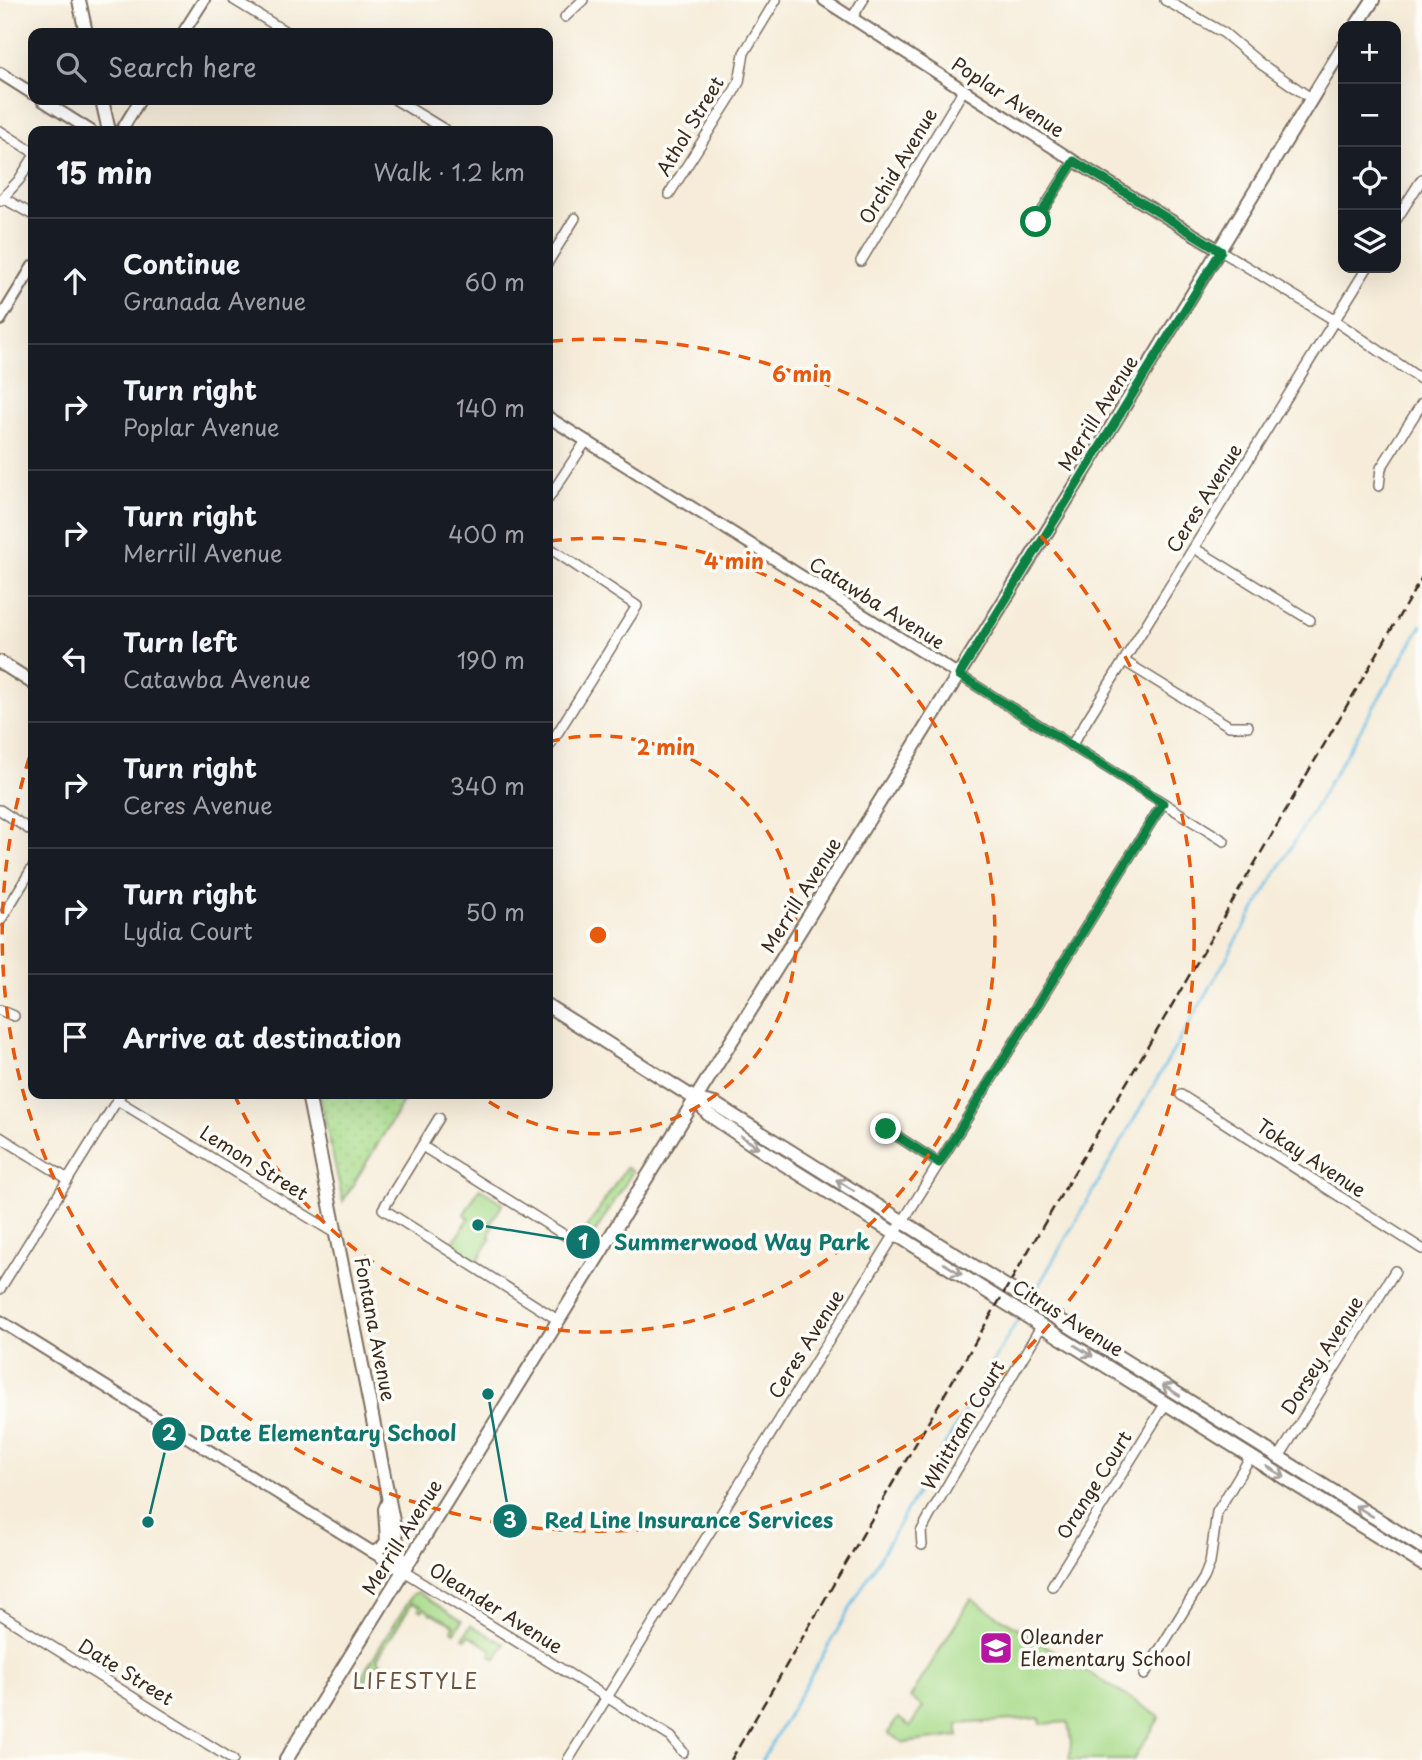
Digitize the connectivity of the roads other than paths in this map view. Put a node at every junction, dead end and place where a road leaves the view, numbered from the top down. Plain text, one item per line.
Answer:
1 (79, 0) edge
2 (204, 0) edge
3 (234, 0) edge
4 (583, 0) edge
5 (776, 0) edge
6 (824, 0) edge
7 (863, 0) edge
8 (1165, 0) edge
9 (1373, 0) edge
10 (565, 17) dead end
11 (852, 18) junction
12 (1359, 21) edge
13 (85, 28) edge
14 (186, 28) edge
15 (280, 28) edge
16 (1338, 55) edge
17 (0, 73) edge
18 (964, 89) junction
19 (28, 91) edge
20 (1312, 99) junction
21 (50, 105) edge
22 (103, 105) edge
23 (137, 105) edge
24 (404, 105) edge
25 (83, 126) edge
26 (108, 126) edge
27 (124, 126) edge
28 (439, 126) edge
29 (0, 131) edge
30 (28, 149) edge
31 (1074, 161) junction
32 (28, 166) edge
33 (1422, 178) edge
34 (670, 194) dead end
35 (2, 199) edge
36 (1401, 212) edge
37 (28, 215) edge
38 (575, 218) dead end
39 (1036, 222) dead end
40 (1221, 251) junction
41 (553, 254) edge
42 (861, 261) dead end
43 (28, 273) edge
44 (1364, 273) edge
45 (0, 320) edge
46 (1334, 320) junction
47 (1422, 380) edge
48 (1422, 403) edge
49 (553, 420) edge
50 (586, 441) junction
51 (1379, 486) dead end
52 (553, 491) edge
53 (1194, 548) junction
54 (553, 550) edge
55 (1310, 620) dead end
56 (0, 662) edge
57 (1124, 662) junction
58 (959, 675) junction
59 (28, 680) edge
60 (1248, 726) dead end
61 (553, 740) edge
62 (1071, 746) junction
63 (1163, 803) junction
64 (0, 810) edge
65 (28, 829) edge
66 (1224, 841) dead end
67 (28, 875) edge
68 (0, 921) edge
69 (553, 1009) edge
70 (0, 1010) edge
71 (15, 1016) dead end
72 (1181, 1095) dead end
73 (118, 1099) edge
74 (122, 1099) edge
75 (309, 1099) edge
76 (697, 1100) junction
77 (439, 1118) dead end
78 (886, 1129) dead end
79 (0, 1137) edge
80 (422, 1146) junction
81 (939, 1163) junction
82 (68, 1179) junction
83 (903, 1221) junction
84 (896, 1233) junction
85 (336, 1234) junction
86 (1422, 1249) edge
87 (598, 1256) junction
88 (1395, 1271) dead end
89 (0, 1289) edge
90 (558, 1320) junction
91 (0, 1321) edge
92 (1042, 1325) junction
93 (1166, 1403) junction
94 (1251, 1456) junction
95 (1279, 1457) junction
96 (388, 1497) junction
97 (922, 1545) dead end
98 (1422, 1547) edge
99 (372, 1552) junction
100 (1422, 1564) edge
101 (404, 1571) junction
102 (1052, 1586) dead end
103 (0, 1614) edge
104 (1144, 1675) dead end
105 (607, 1697) junction
106 (683, 1752) dead end
107 (233, 1760) edge
108 (286, 1760) edge
109 (568, 1760) edge

1 - 13 main road
2 - 14 street
3 - 15 street
4 - 10 street
5 - 34 street, Athol Street
6 - 11 street, Poplar Avenue
7 - 11 street
8 - 20 street
9 - 12 main road
11 - 18 street, Poplar Avenue
16 - 20 main road, Merrill Avenue
17 - 19 street
18 - 31 street, Poplar Avenue
18 - 42 street, Orchid Avenue
20 - 40 main road, Merrill Avenue
21 - 25 street
22 - 26 main road
23 - 27 street
24 - 28 street
29 - 30 street
31 - 39 street
31 - 40 street, Poplar Avenue
32 - 35 street
33 - 36 street
35 - 37 street
38 - 41 street
40 - 46 street, Poplar Avenue
40 - 58 main road, Merrill Avenue
43 - 45 street
44 - 46 street, Ceres Avenue
46 - 47 street, Poplar Avenue
46 - 53 street, Ceres Avenue
48 - 51 street
49 - 50 street, Catawba Avenue
50 - 52 street
50 - 58 street, Catawba Avenue
53 - 55 street
53 - 57 street, Ceres Avenue
54 - 61 street
56 - 59 main road
57 - 60 street
57 - 62 street, Ceres Avenue
58 - 62 street, Catawba Avenue
58 - 76 main road, Merrill Avenue
62 - 63 street, Catawba Avenue
63 - 66 street, Catawba Avenue
63 - 81 street, Ceres Avenue
64 - 65 street
67 - 68 street
69 - 76 main road, Citrus Avenue
70 - 71 street
72 - 86 street, Tokay Avenue
73 - 82 street
74 - 85 street, Lemon Street
75 - 85 main road, Fontana Avenue
83 -> 76 main road, Citrus Avenue
76 -> 84 main road, Citrus Avenue
76 - 87 main road, Merrill Avenue
77 - 80 street
78 - 81 street
79 - 82 street
80 - 87 street
80 - 90 street
81 - 83 street, Ceres Avenue
82 - 89 street
83 - 84 street, Ceres Avenue
95 -> 83 main road, Citrus Avenue
84 -> 92 main road, Citrus Avenue
84 - 105 street, Ceres Avenue
85 - 96 main road, Fontana Avenue
87 - 90 main road, Merrill Avenue
88 - 95 street, Dorsey Avenue
90 - 101 main road, Merrill Avenue
91 - 99 street, Oleander Avenue
92 -> 93 main road, Citrus Avenue
92 - 97 street, Whittram Court
93 - 94 main road, Citrus Avenue
93 - 102 street, Orange Court
94 -> 100 main road, Citrus Avenue
94 - 104 street
98 -> 95 main road, Citrus Avenue
96 - 99 street
96 - 101 main road, Fontana Avenue
99 - 101 street, Oleander Avenue
101 - 105 street, Oleander Avenue
101 - 108 main road, Merrill Avenue
103 - 107 street, Date Street
105 - 106 street, Oleander Avenue
105 - 109 street, Ceres Avenue

